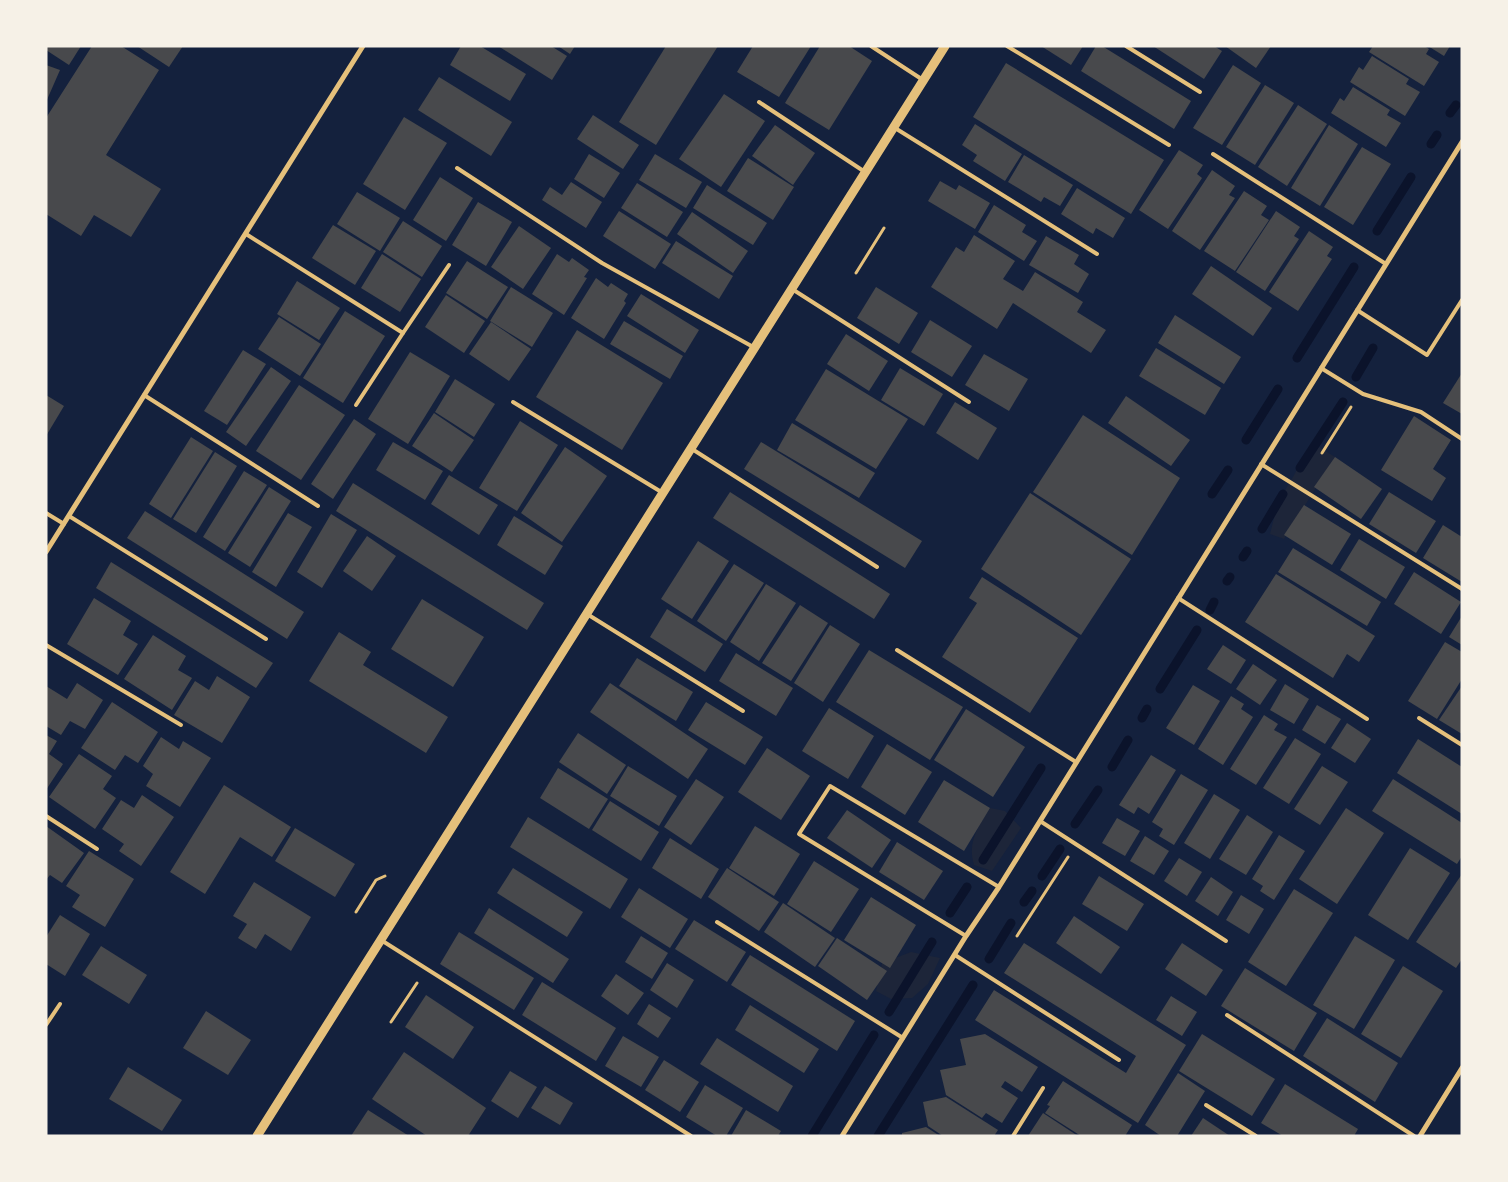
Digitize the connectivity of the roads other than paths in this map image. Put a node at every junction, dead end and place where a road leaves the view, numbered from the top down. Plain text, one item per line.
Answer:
1 (363, 46) edge
2 (871, 46) edge
3 (945, 46) edge
4 (1007, 46) edge
5 (1126, 46) edge
6 (923, 80) junction
7 (1200, 92) dead end
8 (759, 102) dead end
9 (893, 127) junction
10 (1462, 142) edge
11 (1170, 145) dead end
12 (1213, 154) dead end
13 (457, 168) dead end
14 (865, 172) junction
15 (246, 234) junction
16 (1097, 254) dead end
17 (1386, 264) junction
18 (449, 265) dead end
19 (792, 289) junction
20 (1462, 300) edge
21 (1356, 310) junction
22 (403, 333) junction
23 (755, 348) junction
24 (1321, 368) junction
25 (144, 395) junction
26 (514, 402) dead end
27 (969, 402) dead end
28 (356, 405) dead end
29 (1462, 439) edge
30 (692, 449) junction
31 (1261, 464) junction
32 (664, 493) junction
33 (318, 506) dead end
34 (46, 513) edge
35 (69, 516) junction
36 (64, 524) junction
37 (46, 552) edge
38 (877, 567) dead end
39 (1462, 588) edge
40 (1178, 598) junction
41 (587, 614) junction
42 (266, 639) dead end
43 (46, 645) edge
44 (897, 650) dead end
45 (743, 712) dead end
46 (1419, 718) dead end
47 (1367, 719) dead end
48 (181, 725) dead end
49 (1462, 745) edge
50 (1076, 762) junction
51 (46, 816) edge
52 (1040, 821) junction
53 (97, 849) dead end
54 (998, 887) junction
55 (717, 922) dead end
56 (966, 936) junction
57 (381, 940) junction
58 (1226, 941) dead end
59 (955, 955) junction
60 (60, 1004) dead end
61 (1228, 1015) dead end
62 (46, 1025) edge
63 (903, 1038) junction
64 (1119, 1060) dead end
65 (1462, 1068) edge
66 (1043, 1088) dead end
67 (1206, 1104) dead end
68 (257, 1136) edge
69 (691, 1136) edge
70 (842, 1136) edge
71 (1013, 1136) edge
72 (1256, 1136) edge
73 (1414, 1136) edge
74 (1420, 1136) edge

1 - 15 street
2 - 6 lane
3 - 6 street
4 - 11 lane
5 - 7 lane
6 - 9 street
8 - 14 lane
9 - 14 street
9 - 16 lane
10 - 17 street
12 - 17 lane
13 - 23 lane
14 - 19 street
15 - 22 lane
15 - 25 street
17 - 21 street
18 - 22 lane
19 - 23 street
19 - 27 lane
20 - 21 lane
21 - 24 street
22 - 28 lane
23 - 30 street
24 - 29 lane
24 - 31 street
25 - 33 lane
25 - 35 street
26 - 32 lane
30 - 32 street
30 - 38 lane
31 - 39 lane
31 - 40 street
32 - 41 street
34 - 36 lane
35 - 36 street
35 - 42 lane
36 - 37 street
40 - 47 lane
40 - 50 street
41 - 45 lane
41 - 57 street
43 - 48 lane
44 - 50 lane
46 - 49 lane
50 - 52 street
51 - 53 lane
52 - 54 street
52 - 58 lane
54 - 56 street
54 - 56 lane
55 - 63 lane
56 - 59 street
57 - 68 street
57 - 69 lane
59 - 63 street
59 - 64 lane
60 - 62 lane
61 - 73 lane
63 - 70 street
65 - 74 street
66 - 71 lane
67 - 72 lane

